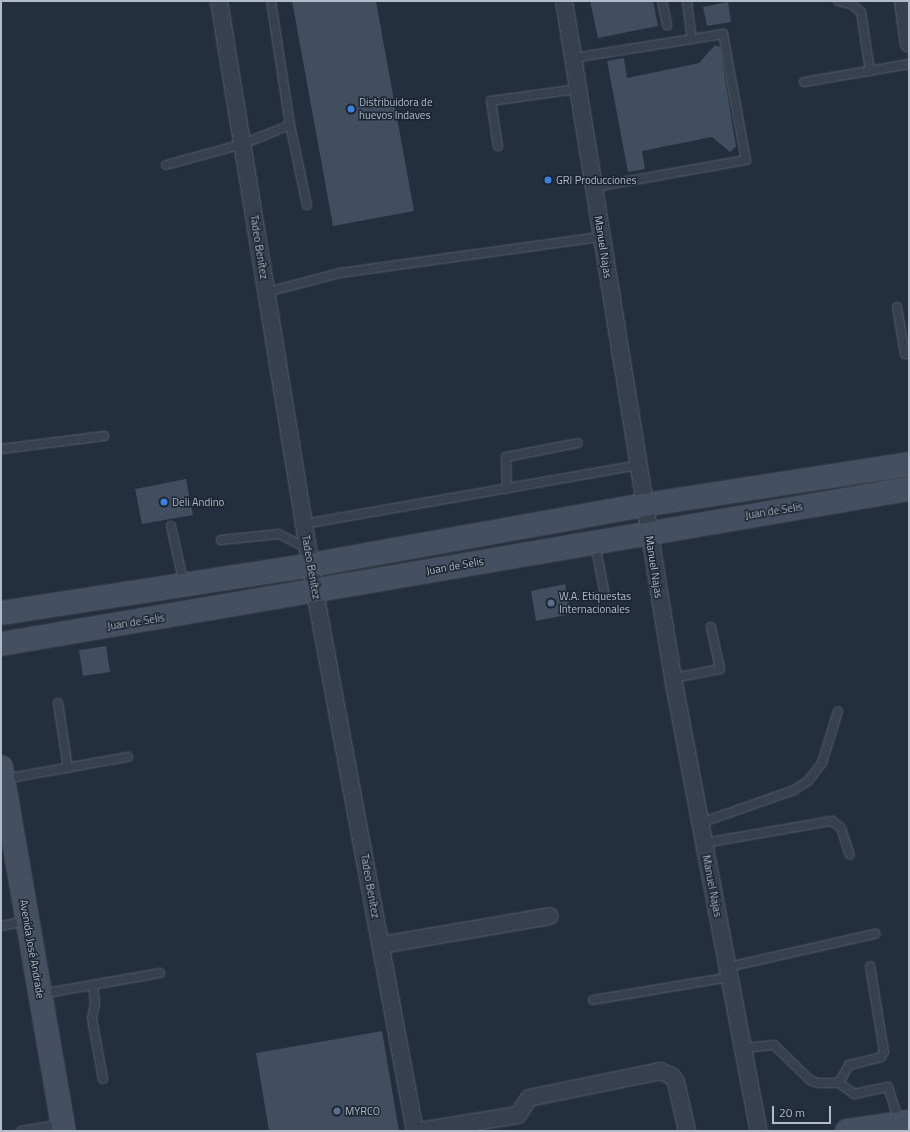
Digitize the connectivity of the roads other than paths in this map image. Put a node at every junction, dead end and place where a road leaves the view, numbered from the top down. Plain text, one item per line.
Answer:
1 (219, 1) edge
2 (272, 1) edge
3 (564, 1) edge
4 (662, 1) edge
5 (687, 1) edge
6 (838, 1) edge
7 (903, 1) edge
8 (667, 24) dead end
9 (692, 39) junction
10 (909, 44) edge
11 (573, 58) junction
12 (909, 64) edge
13 (870, 72) junction
14 (804, 82) dead end
15 (578, 89) junction
16 (290, 125) junction
17 (243, 144) junction
18 (498, 146) dead end
19 (166, 165) dead end
20 (594, 187) junction
21 (307, 205) dead end
22 (600, 237) junction
23 (267, 292) junction
24 (897, 307) dead end
25 (909, 354) edge
26 (104, 436) dead end
27 (578, 443) dead end
28 (1, 449) edge
29 (909, 464) edge
30 (638, 465) junction
31 (507, 489) junction
32 (909, 489) edge
33 (644, 505) junction
34 (304, 524) junction
35 (171, 526) dead end
36 (648, 531) junction
37 (220, 540) dead end
38 (595, 541) junction
39 (310, 557) junction
40 (184, 585) junction
41 (315, 592) junction
42 (605, 596) dead end
43 (1, 613) edge
44 (711, 627) dead end
45 (1, 644) edge
46 (673, 678) junction
47 (58, 703) dead end
48 (838, 711) dead end
49 (128, 757) dead end
50 (68, 768) junction
51 (2, 773) edge
52 (700, 823) junction
53 (704, 843) junction
54 (850, 855) dead end
55 (550, 916) dead end
56 (27, 921) junction
57 (1, 926) edge
58 (875, 934) dead end
59 (380, 945) junction
60 (870, 966) dead end
61 (729, 972) junction
62 (160, 973) dead end
63 (94, 985) junction
64 (40, 994) junction
65 (592, 1000) dead end
66 (744, 1048) junction
67 (103, 1079) dead end
68 (839, 1083) junction
69 (905, 1123) edge
70 (63, 1128) edge
71 (21, 1131) edge
72 (415, 1131) edge
73 (420, 1131) edge
74 (687, 1131) edge
75 (759, 1131) edge
76 (847, 1131) edge

1 - 17 street, Tadeo Benítez
2 - 16 lane
3 - 11 street, Manuel Najas
4 - 8 lane
5 - 9 lane
6 - 13 lane
7 - 10 street
9 - 11 lane
9 - 20 lane
11 - 15 street, Manuel Najas
12 - 13 lane
13 - 14 lane
15 - 18 lane
15 - 20 street, Manuel Najas
16 - 17 lane
16 - 21 lane
17 - 19 lane
17 - 23 street, Tadeo Benítez
20 - 22 street, Manuel Najas
22 - 23 lane
22 - 30 street, Manuel Najas
23 - 34 street, Tadeo Benítez
24 - 25 lane
26 - 28 lane
27 - 31 lane
29 - 33 main road
30 - 31 lane
30 - 33 street, Manuel Najas
31 - 34 lane
32 - 36 main road, Juan de Selis
33 - 36 street, Manuel Najas
33 - 39 main road
34 - 39 street, Tadeo Benítez
35 - 40 lane
36 - 38 main road, Juan de Selis
36 - 46 street, Manuel Najas
37 - 39 lane
38 - 41 main road, Juan de Selis
38 - 42 lane
39 - 40 main road
39 - 41 street, Tadeo Benítez
40 - 43 main road
41 - 45 main road, Juan de Selis
41 - 59 street, Tadeo Benítez
44 - 46 lane
46 - 52 street, Manuel Najas
47 - 50 lane
48 - 52 lane
49 - 50 lane
50 - 51 lane
51 - 56 main road, Avenida José Andrade
52 - 53 street, Manuel Najas
53 - 54 lane
53 - 61 street, Manuel Najas
55 - 59 street
56 - 57 lane
56 - 64 main road, Avenida José Andrade
58 - 61 lane
59 - 72 street, Tadeo Benítez
60 - 68 lane
61 - 65 lane
61 - 66 street, Manuel Najas
62 - 63 lane
63 - 64 lane
63 - 67 lane
64 - 70 main road, Avenida José Andrade
66 - 68 lane
66 - 75 street, Manuel Najas
68 - 69 lane
69 - 76 main road
70 - 71 lane
73 - 74 street

